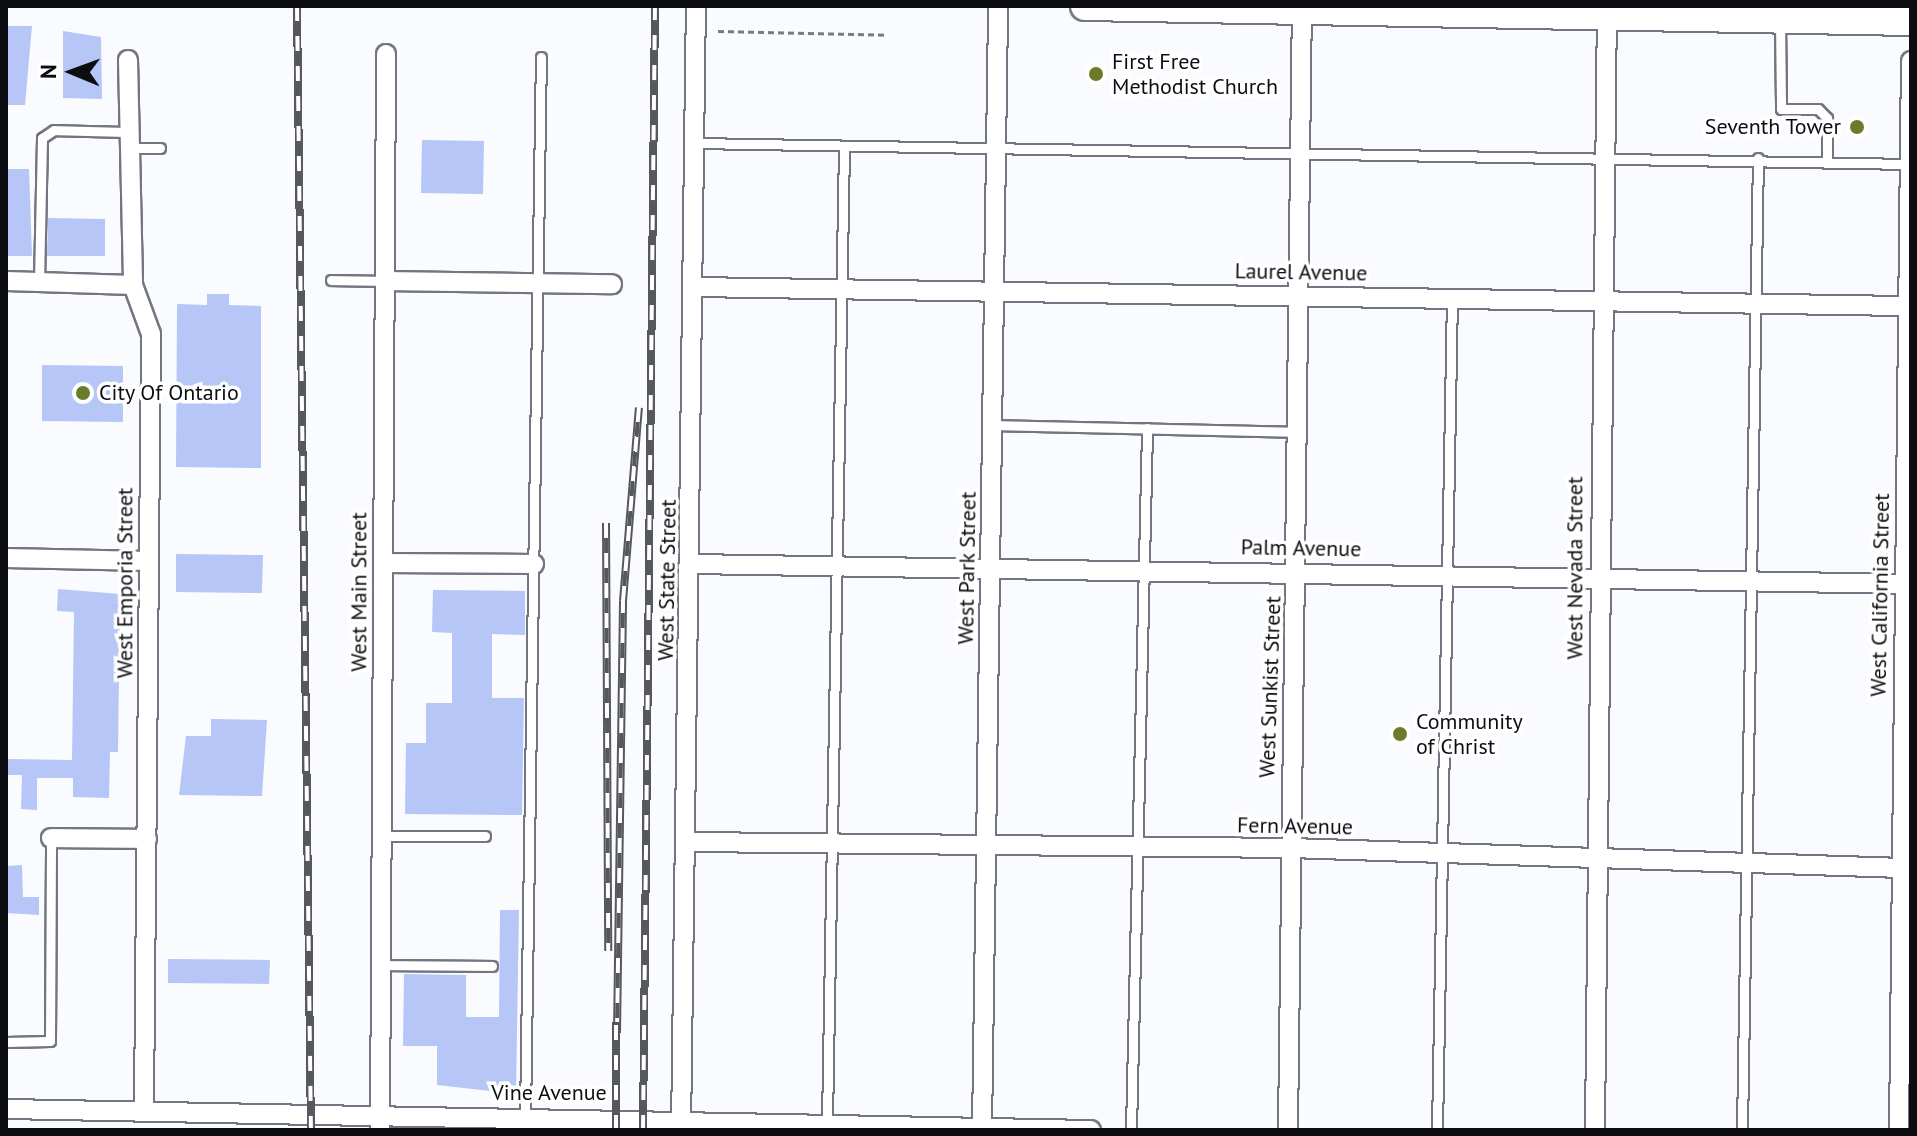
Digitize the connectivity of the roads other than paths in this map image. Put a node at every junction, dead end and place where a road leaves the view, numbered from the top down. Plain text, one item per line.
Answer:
1 (696, 6) edge
2 (998, 6) edge
3 (1085, 6) edge
4 (1302, 10) edge
5 (1607, 11) edge
6 (1780, 19) junction
7 (1911, 21) edge
8 (386, 54) dead end
9 (541, 57) dead end
10 (128, 60) dead end
11 (1911, 61) edge
12 (131, 140) junction
13 (695, 143) junction
14 (160, 148) dead end
15 (844, 148) junction
16 (996, 154) junction
17 (1302, 157) junction
18 (1605, 157) junction
19 (1758, 158) junction
20 (1827, 162) junction
21 (1909, 164) edge
22 (331, 280) dead end
23 (6, 281) edge
24 (384, 281) junction
25 (39, 282) junction
26 (538, 283) junction
27 (612, 284) dead end
28 (133, 285) junction
29 (694, 287) junction
30 (844, 289) junction
31 (997, 291) junction
32 (1301, 297) junction
33 (1452, 298) junction
34 (1604, 299) junction
35 (1755, 302) junction
36 (1908, 306) junction
37 (994, 425) junction
38 (1147, 428) junction
39 (1299, 432) junction
40 (6, 558) edge
41 (149, 561) junction
42 (383, 563) junction
43 (534, 564) junction
44 (691, 564) junction
45 (836, 566) junction
46 (990, 567) junction
47 (1144, 570) junction
48 (1297, 573) junction
49 (1447, 574) junction
50 (1597, 575) junction
51 (1750, 580) junction
52 (1907, 584) edge
53 (1907, 711) edge
54 (1906, 769) edge
55 (1906, 819) edge
56 (381, 836) junction
57 (485, 836) dead end
58 (51, 838) joint
59 (147, 839) junction
60 (688, 842) junction
61 (830, 844) junction
62 (987, 848) junction
63 (1137, 848) junction
64 (1290, 848) junction
65 (1442, 853) junction
66 (1600, 858) junction
67 (1746, 863) junction
68 (1901, 868) junction
69 (1906, 910) edge
70 (380, 965) junction
71 (492, 966) dead end
72 (1906, 977) edge
73 (6, 1042) edge
74 (6, 1109) edge
75 (144, 1110) junction
76 (525, 1117) junction
77 (827, 1121) junction
78 (246, 1123) edge
79 (380, 1124) edge
80 (681, 1124) edge
81 (982, 1126) edge
82 (1091, 1130) edge
83 (1131, 1130) edge
84 (1288, 1130) edge
85 (1437, 1130) edge
86 (1595, 1130) edge
87 (1742, 1130) edge
88 (1899, 1130) edge

1 - 13 street, West State Street
2 - 16 street, West Park Street
3 - 4 main road
4 - 5 main road
4 - 17 street, West Sunkist Street
5 - 6 main road
5 - 18 street, West Nevada Street
6 - 7 main road
6 - 20 lane
8 - 24 street, West Main Street
9 - 26 lane
10 - 12 street, West Emporia Street
11 - 21 street, West California Street
12 - 14 lane
12 - 25 lane
12 - 28 street, West Emporia Street
13 - 15 lane
13 - 29 street, West State Street
15 - 16 lane
15 - 30 lane
16 - 17 lane
16 - 31 street, West Park Street
17 - 18 lane
17 - 32 street, West Sunkist Street
18 - 19 lane
18 - 34 street, West Nevada Street
19 - 20 lane
19 - 35 lane
20 - 21 lane
21 - 36 street, West California Street
22 - 24 lane
23 - 25 street
24 - 26 street
24 - 42 street, West Main Street
25 - 28 street
26 - 27 street
26 - 43 lane
28 - 41 street, West Emporia Street
29 - 30 street, Laurel Avenue
29 - 44 street, West State Street
30 - 31 street, Laurel Avenue
30 - 45 lane
31 - 32 street, Laurel Avenue
31 - 37 street, West Park Street
32 - 33 street, Laurel Avenue
32 - 39 street, West Sunkist Street
33 - 34 street, Laurel Avenue
33 - 49 lane
34 - 35 street, Laurel Avenue
34 - 50 street, West Nevada Street
35 - 36 street, Laurel Avenue
35 - 51 lane
36 - 52 street, West California Street
37 - 38 lane
37 - 46 street, West Park Street
38 - 39 lane
38 - 47 lane
39 - 48 street, West Sunkist Street
40 - 41 street
41 - 59 street, West Emporia Street
42 - 43 street
42 - 56 street, West Main Street
43 - 76 lane
44 - 45 street, Palm Avenue
44 - 60 street, West State Street
45 - 46 street, Palm Avenue
45 - 61 lane
46 - 47 street, Palm Avenue
46 - 62 street, West Park Street
47 - 48 street, Palm Avenue
47 - 63 lane
48 - 49 street, Palm Avenue
48 - 64 street, West Sunkist Street
49 - 50 street, Palm Avenue
49 - 65 lane
50 - 51 street, Palm Avenue
50 - 66 street, West Nevada Street
51 - 52 street, Palm Avenue
51 - 67 lane
52 - 53 street, West California Street
53 - 54 street, West California Street
54 - 55 street, West California Street
55 - 68 street, West California Street
56 - 57 lane
56 - 70 street, West Main Street
58 - 59 street
58 - 73 lane
59 - 75 street, West Emporia Street
60 - 61 street, Fern Avenue
60 - 80 street, West State Street
61 - 62 street, Fern Avenue
61 - 77 lane
62 - 63 street, Fern Avenue
62 - 81 street, West Park Street
63 - 64 street, Fern Avenue
63 - 83 lane
64 - 65 street, Fern Avenue
64 - 84 street, West Sunkist Street
65 - 66 street, Fern Avenue
65 - 85 lane
66 - 67 street, Fern Avenue
66 - 86 street, West Nevada Street
67 - 68 street, Fern Avenue
67 - 87 lane
68 - 69 street, West California Street
69 - 72 street, West California Street
70 - 71 lane
70 - 79 street, West Main Street
72 - 88 street, West California Street
74 - 75 street, Vine Avenue
75 - 78 street, Vine Avenue
76 - 79 street, Vine Avenue
76 - 80 street, Vine Avenue
77 - 80 street, Vine Avenue
77 - 81 street, Vine Avenue
78 - 79 street, Vine Avenue
81 - 82 street, Vine Avenue

